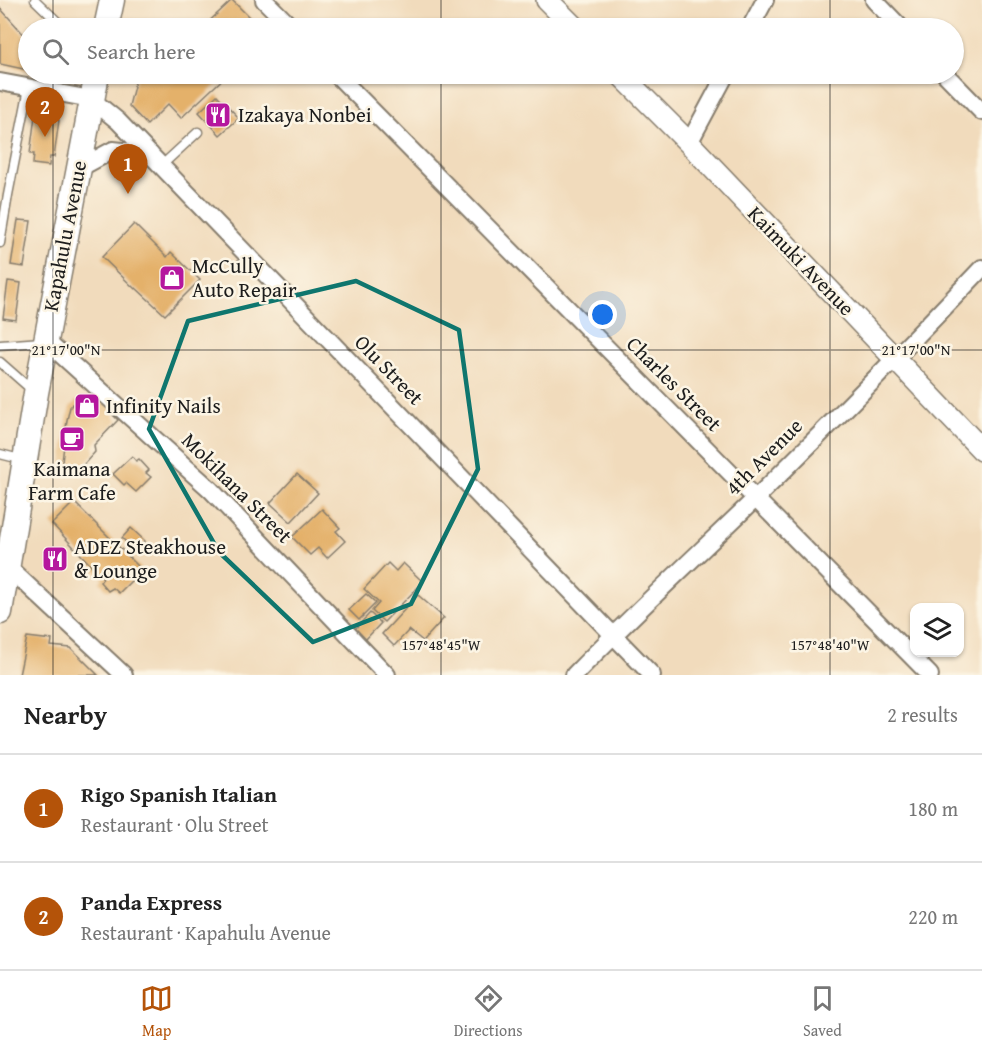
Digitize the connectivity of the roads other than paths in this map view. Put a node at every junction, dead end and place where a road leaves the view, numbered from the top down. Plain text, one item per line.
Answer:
1 (35, 0) edge
2 (112, 0) edge
3 (264, 0) edge
4 (765, 0) edge
5 (874, 0) edge
6 (555, 3) edge
7 (54, 18) edge
8 (108, 18) edge
9 (282, 18) edge
10 (567, 18) edge
11 (755, 18) edge
12 (891, 18) edge
13 (0, 82) edge
14 (95, 84) edge
15 (346, 84) edge
16 (630, 84) edge
17 (721, 84) edge
18 (955, 84) edge
19 (28, 88) junction
20 (91, 99) junction
21 (982, 112) edge
22 (198, 132) dead end
23 (689, 143) junction
24 (155, 160) junction
25 (78, 169) junction
26 (0, 243) edge
27 (982, 268) edge
28 (46, 341) junction
29 (0, 345) edge
30 (895, 359) junction
31 (0, 362) edge
32 (36, 393) junction
33 (982, 450) edge
34 (0, 454) edge
35 (25, 460) junction
36 (755, 498) junction
37 (8, 567) junction
38 (0, 612) edge
39 (613, 635) junction
40 (124, 675) edge
41 (387, 675) edge
42 (574, 675) edge
43 (652, 675) edge
44 (930, 675) edge

1 - 7 lane
2 - 8 main road
3 - 9 street
4 - 11 street
5 - 12 street
6 - 10 street
13 - 19 street
14 - 20 main road, Kapahulu Avenue
15 - 36 street, Charles Street
16 - 23 street, Kaimuki Avenue
17 - 23 street
18 - 21 street
19 - 20 street
19 - 26 lane
20 - 24 street, Olu Street
20 - 25 main road, Kapahulu Avenue
22 - 24 lane
23 - 30 street, Kaimuki Avenue
24 - 25 street
24 - 39 street, Olu Street
25 - 28 main road, Kapahulu Avenue
27 - 30 street, 4th Avenue
28 - 29 lane
28 - 32 main road, Kapahulu Avenue
28 - 41 street, Mokihana Street
30 - 33 street, Kaimuki Avenue
30 - 36 street, 4th Avenue
31 - 32 lane
32 - 35 main road, Kapahulu Avenue
34 - 35 lane
35 - 37 main road, Kapahulu Avenue
36 - 39 street, 4th Avenue
36 - 44 street, Charles Street
37 - 38 main road, Kapahulu Avenue
37 - 40 street
39 - 42 street, 4th Avenue
39 - 43 street, Olu Street

